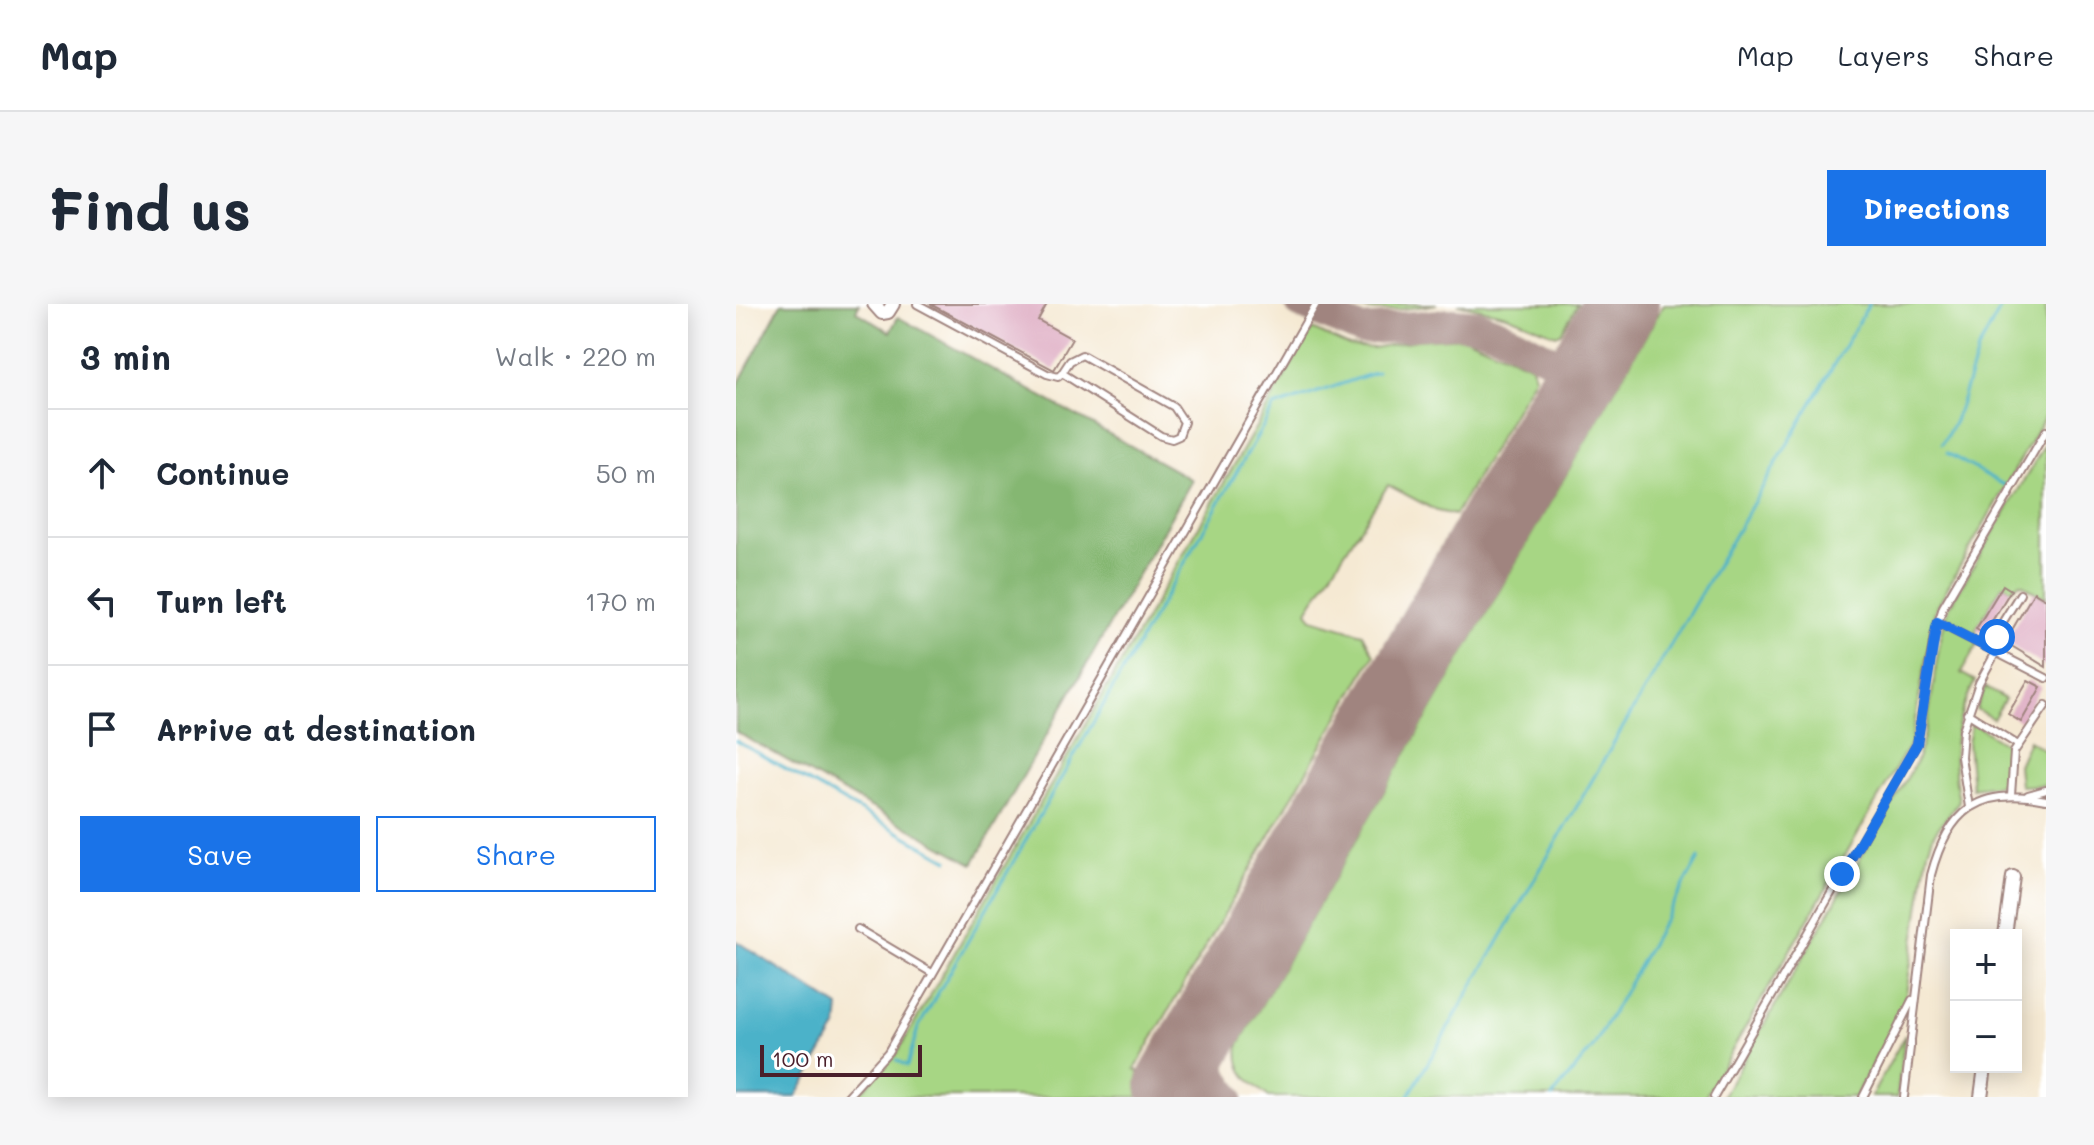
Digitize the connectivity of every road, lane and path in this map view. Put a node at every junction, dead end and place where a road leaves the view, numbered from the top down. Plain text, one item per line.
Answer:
1 (874, 304) edge
2 (893, 304) edge
3 (917, 304) edge
4 (1316, 304) edge
5 (1062, 373) junction
6 (2046, 431) edge
7 (2020, 594) dead end
8 (1937, 622) junction
9 (1996, 652) junction
10 (2046, 678) edge
11 (2046, 705) edge
12 (1967, 713) junction
13 (2018, 745) junction
14 (2046, 790) edge
15 (2011, 795) junction
16 (2025, 796) junction
17 (2046, 800) edge
18 (1969, 807) junction
19 (2013, 877) dead end
20 (858, 929) dead end
21 (2006, 929) edge
22 (932, 973) junction
23 (1915, 995) junction
24 (1984, 1073) edge
25 (847, 1097) edge
26 (1714, 1097) edge
27 (1863, 1097) edge
28 (1904, 1097) edge
29 (1981, 1097) edge

1 - 2 street
3 - 5 lane
4 - 22 lane
5 - 5 lane
6 - 8 lane
7 - 9 lane
8 - 9 lane
8 - 26 lane
9 - 10 lane
9 - 12 lane
11 - 13 lane
12 - 13 lane
12 - 18 lane
13 - 15 lane
14 - 16 lane
15 - 16 lane
15 - 18 lane
16 - 17 lane
18 - 23 lane
19 - 21 street
20 - 22 lane
22 - 25 lane
23 - 27 lane
23 - 28 lane
24 - 29 street

